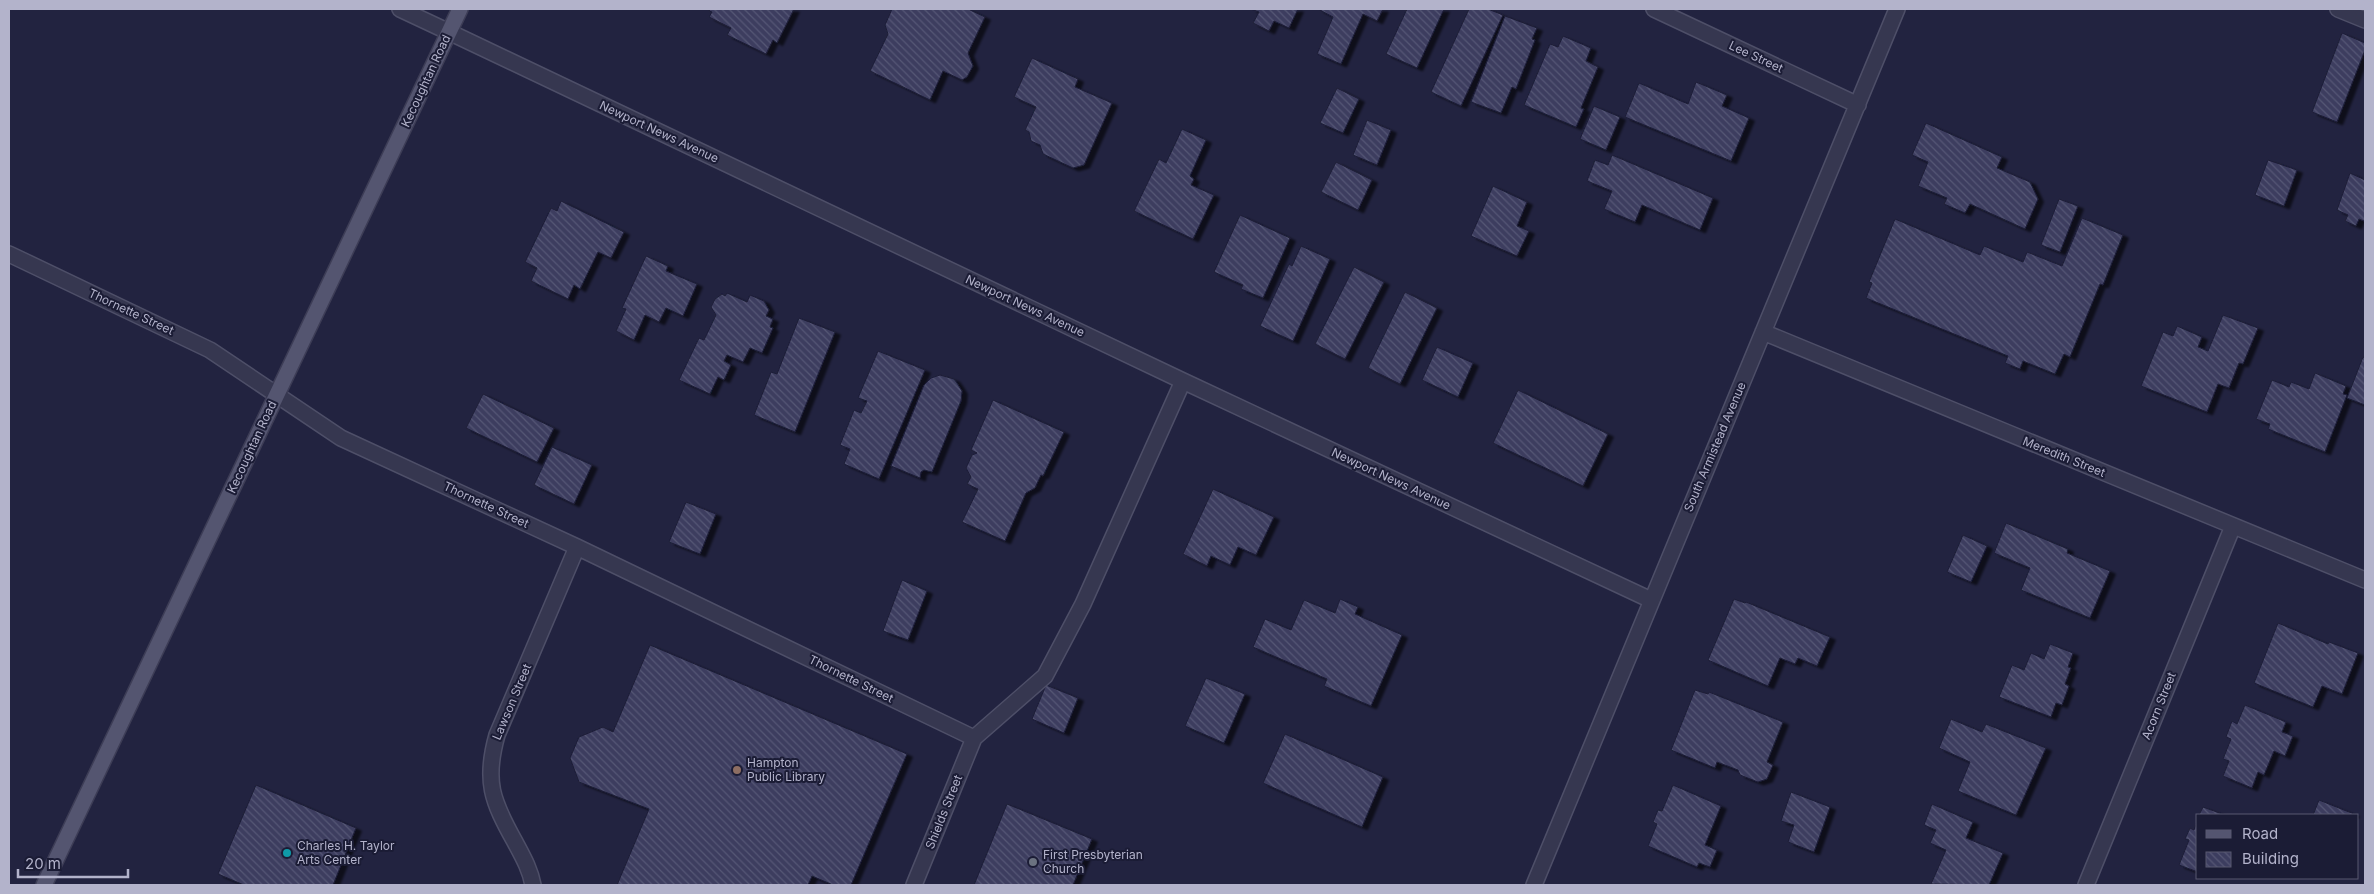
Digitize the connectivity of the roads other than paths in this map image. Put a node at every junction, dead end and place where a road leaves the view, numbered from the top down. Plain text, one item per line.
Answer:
1 (400, 9) edge
2 (460, 9) edge
3 (1654, 9) edge
4 (1897, 9) edge
5 (2338, 9) edge
6 (2365, 20) edge
7 (449, 32) junction
8 (1858, 105) junction
9 (9, 254) edge
10 (1762, 332) junction
11 (1183, 382) junction
12 (277, 396) junction
13 (2233, 526) junction
14 (577, 547) junction
15 (2365, 580) edge
16 (1651, 600) junction
17 (974, 738) junction
18 (44, 885) edge
19 (533, 885) edge
20 (914, 885) edge
21 (1534, 885) edge
22 (2086, 885) edge

1 - 7 street, Newport News Avenue
2 - 7 main road, Kecoughtan Road
3 - 8 street, Lee Street
4 - 8 street, South Armistead Avenue
5 - 6 street
7 - 11 street, Newport News Avenue
7 - 12 main road, Kecoughtan Road
8 - 10 street, South Armistead Avenue
9 - 12 street, Thornette Street
10 - 13 street, Meredith Street
10 - 16 street, South Armistead Avenue
11 - 16 street, Newport News Avenue
11 - 17 street
12 - 14 street, Thornette Street
12 - 18 main road, Kecoughtan Road
13 - 15 street, Meredith Street
13 - 22 street, Acorn Street
14 - 17 street, Thornette Street
14 - 19 street, Lawson Street
16 - 21 street, South Armistead Avenue
17 - 20 street, Shields Street

